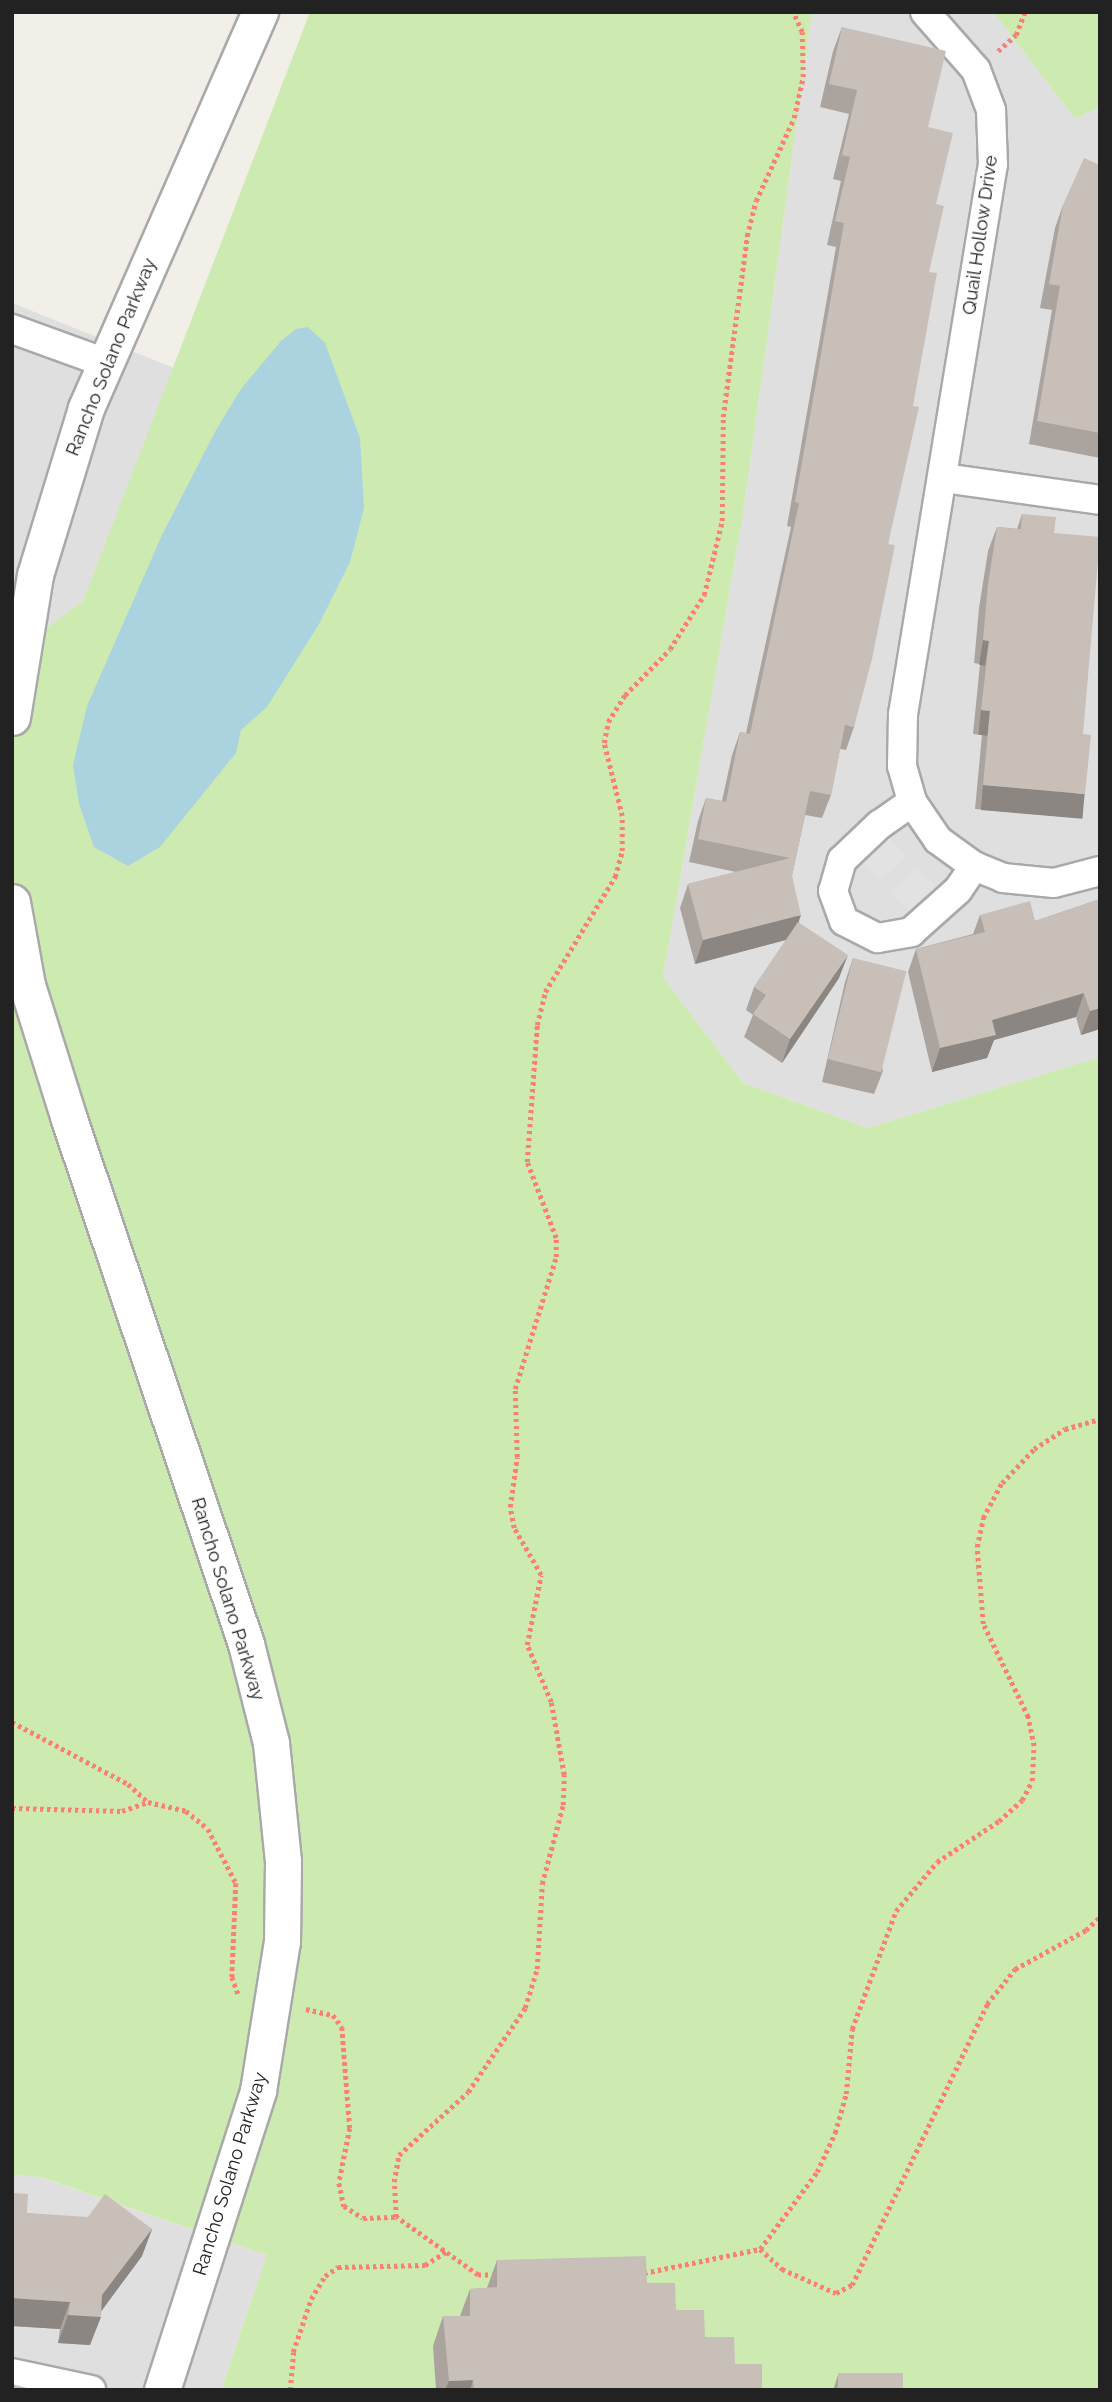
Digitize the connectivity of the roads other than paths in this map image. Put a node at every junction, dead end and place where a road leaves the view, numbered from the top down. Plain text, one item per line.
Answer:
1 (260, 12) edge
2 (925, 12) edge
3 (12, 329) edge
4 (106, 363) junction
5 (944, 478) junction
6 (1100, 500) edge
7 (12, 717) edge
8 (912, 802) junction
9 (974, 866) junction
10 (1100, 871) edge
11 (12, 902) edge
12 (12, 2372) edge
13 (91, 2390) edge
14 (162, 2390) edge

1 - 4 street, Rancho Solano Parkway
2 - 5 street, Quail Hollow Drive
3 - 4 street
4 - 7 street, Rancho Solano Parkway
5 - 6 street
5 - 8 street, Quail Hollow Drive
8 - 9 street, Quail Hollow Drive
8 - 9 street
9 - 10 street, Quail Hollow Drive
11 - 14 street, Rancho Solano Parkway
12 - 13 street

